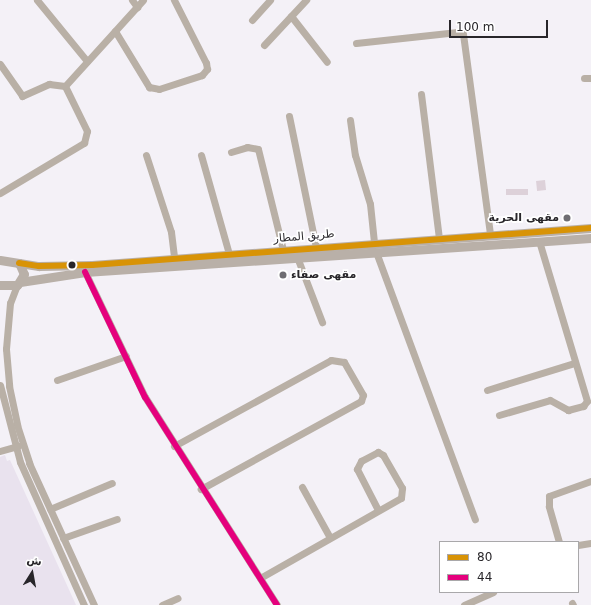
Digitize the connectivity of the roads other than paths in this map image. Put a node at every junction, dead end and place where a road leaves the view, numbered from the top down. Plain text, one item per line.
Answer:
1 (37, 0) edge
2 (132, 0) edge
3 (143, 0) edge
4 (174, 0) edge
5 (270, 0) edge
6 (306, 0) edge
7 (137, 7) junction
8 (291, 16) junction
9 (252, 20) dead end
10 (115, 31) junction
11 (356, 43) dead end
12 (264, 45) dead end
13 (87, 61) junction
14 (327, 62) dead end
15 (0, 64) edge
16 (65, 86) junction
17 (421, 94) dead end
18 (289, 116) dead end
19 (350, 120) dead end
20 (231, 152) dead end
21 (146, 155) dead end
22 (200, 156) dead end
23 (0, 192) edge
24 (591, 228) edge
25 (490, 235) junction
26 (591, 238) edge
27 (439, 239) junction
28 (539, 241) junction
29 (375, 247) junction
30 (316, 248) junction
31 (284, 250) junction
32 (229, 254) junction
33 (297, 257) junction
34 (174, 258) junction
35 (0, 260) edge
36 (19, 262) junction
37 (85, 272) junction
38 (19, 283) junction
39 (0, 285) edge
40 (322, 322) dead end
41 (126, 356) junction
42 (574, 363) junction
43 (57, 380) dead end
44 (0, 385) edge
45 (488, 390) dead end
46 (499, 415) dead end
47 (22, 444) junction
48 (174, 446) junction
49 (14, 447) junction
50 (0, 451) edge
51 (591, 480) edge
52 (112, 483) dead end
53 (302, 487) dead end
54 (201, 489) junction
55 (50, 509) junction
56 (378, 510) junction
57 (475, 519) dead end
58 (117, 520) dead end
59 (329, 536) junction
60 (64, 538) junction
61 (560, 541) edge
62 (591, 543) edge
63 (579, 545) edge
64 (260, 578) junction
65 (491, 593) edge
66 (178, 598) dead end
67 (84, 605) edge
68 (94, 605) edge
69 (162, 605) edge
70 (277, 605) edge
71 (464, 605) edge

1 - 13 street
2 - 7 street
3 - 7 street
4 - 10 street
5 - 9 street
6 - 8 street
7 - 10 street
8 - 12 street
8 - 14 street
10 - 13 street
11 - 25 street
13 - 16 street
15 - 16 street
16 - 23 street
17 - 27 street
18 - 30 street
19 - 29 street
20 - 31 street
21 - 34 street
22 - 32 street
24 - 25 main road, طريق المطار
25 - 27 main road, طريق المطار
26 - 28 main road, طريق المطار
27 - 29 main road, طريق المطار
28 - 29 main road, طريق المطار
28 - 42 street
29 - 30 main road, طريق المطار
29 - 33 main road, طريق المطار
29 - 57 street
30 - 31 main road, طريق المطار
31 - 32 main road, طريق المطار
32 - 34 main road, طريق المطار
33 - 37 main road, طريق المطار
33 - 40 street
34 - 36 main road, طريق المطار
35 - 36 main road, طريق المطار
36 - 38 main road
37 - 38 main road, طريق المطار
37 - 41 street
38 - 39 main road, طريق المطار
38 - 47 street
41 - 43 street
41 - 48 street
42 - 45 street
42 - 46 street
44 - 49 street
47 - 49 street
47 - 55 street
48 - 54 street
48 - 54 street
49 - 50 street
49 - 67 street
51 - 61 street
52 - 55 street
53 - 59 street
54 - 64 street
55 - 60 street
56 - 56 street
56 - 59 street
58 - 60 street
59 - 64 street
60 - 68 street
62 - 63 street
64 - 70 street
65 - 71 street
66 - 69 street

